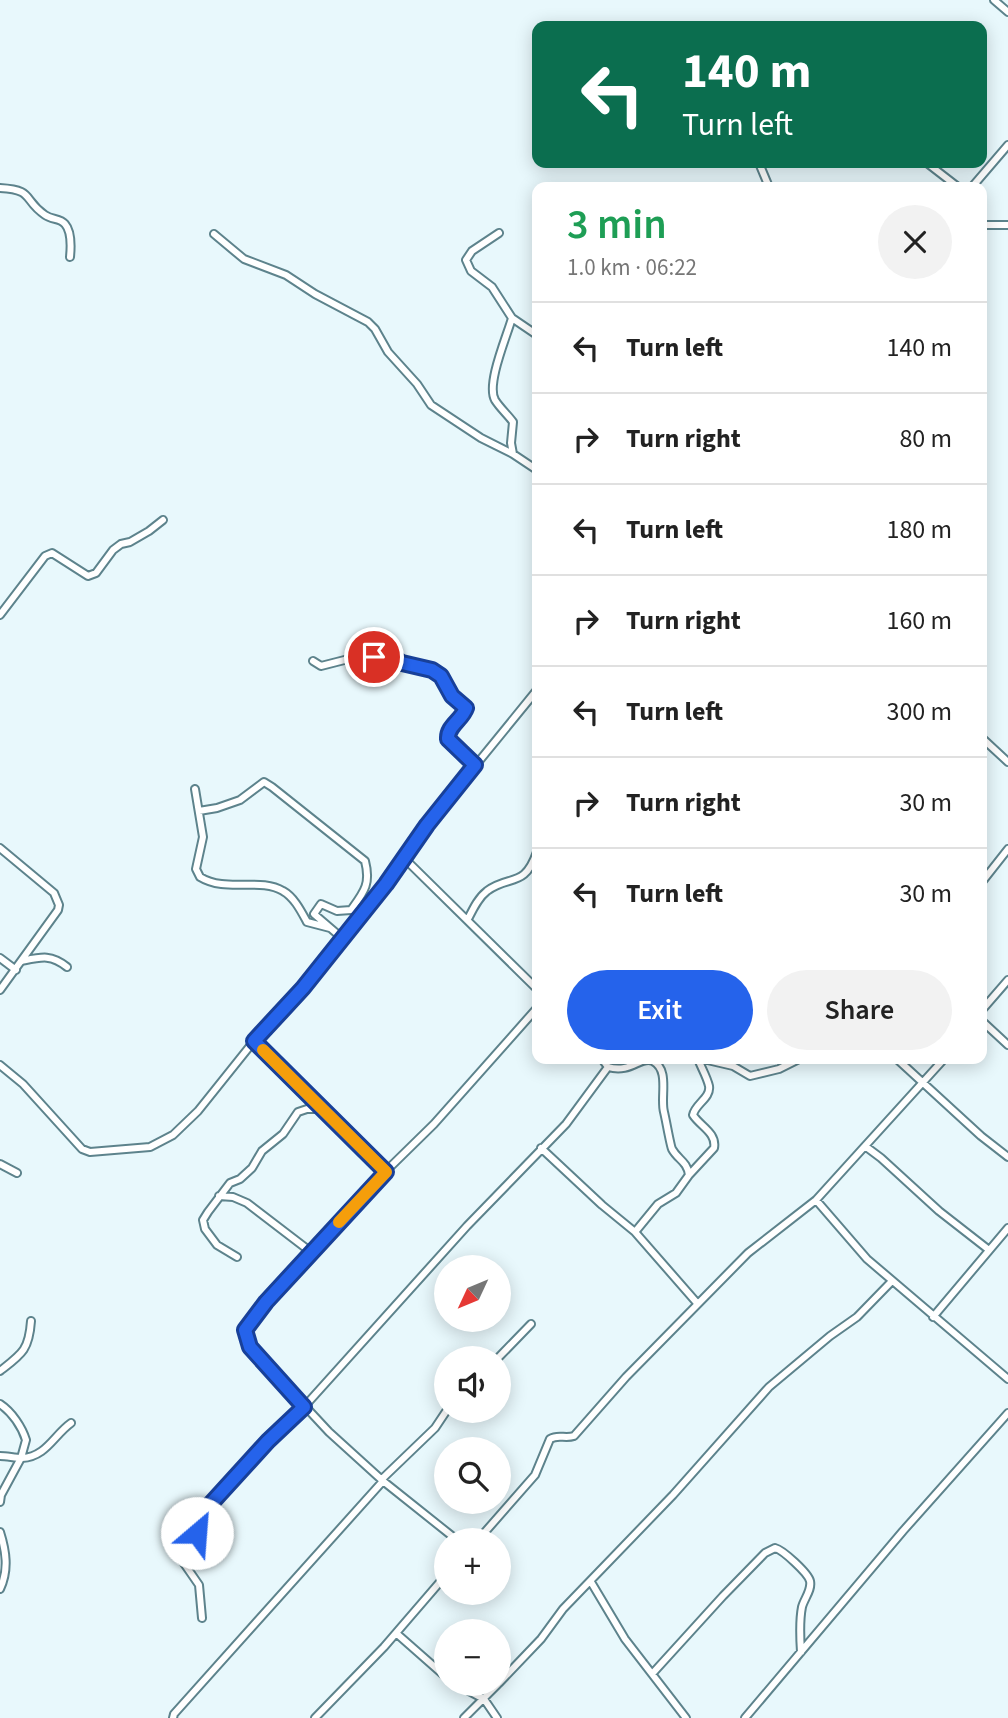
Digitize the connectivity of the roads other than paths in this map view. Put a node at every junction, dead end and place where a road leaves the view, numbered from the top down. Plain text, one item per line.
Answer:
1 (994, 0) edge
2 (1008, 12) edge
3 (1008, 145) edge
4 (933, 168) edge
5 (952, 182) edge
6 (976, 182) edge
7 (0, 188) edge
8 (987, 225) edge
9 (1008, 225) edge
10 (499, 233) dead end
11 (214, 234) dead end
12 (70, 257) dead end
13 (512, 318) junction
14 (532, 332) edge
15 (513, 454) junction
16 (532, 467) edge
17 (163, 520) dead end
18 (0, 615) edge
19 (313, 661) dead end
20 (532, 696) edge
21 (987, 743) edge
22 (1008, 762) edge
23 (475, 765) junction
24 (195, 789) dead end
25 (199, 811) junction
26 (0, 848) edge
27 (1008, 849) edge
28 (404, 858) junction
29 (532, 863) edge
30 (987, 876) edge
31 (468, 919) junction
32 (332, 928) junction
33 (342, 938) junction
34 (0, 958) edge
35 (22, 961) junction
36 (67, 967) dead end
37 (16, 970) junction
38 (1008, 980) edge
39 (532, 984) edge
40 (0, 990) edge
41 (987, 1004) edge
42 (532, 1014) edge
43 (987, 1026) edge
44 (254, 1041) junction
45 (1008, 1045) edge
46 (605, 1064) edge
47 (637, 1064) edge
48 (657, 1064) edge
49 (702, 1064) edge
50 (724, 1064) edge
51 (789, 1064) edge
52 (902, 1064) edge
53 (940, 1064) edge
54 (0, 1065) edge
55 (608, 1068) junction
56 (923, 1083) junction
57 (322, 1109) junction
58 (865, 1146) junction
59 (541, 1148) junction
60 (1008, 1157) edge
61 (0, 1164) edge
62 (386, 1172) junction
63 (17, 1173) dead end
64 (689, 1175) junction
65 (219, 1196) junction
66 (816, 1199) junction
67 (1008, 1228) edge
68 (635, 1232) junction
69 (989, 1250) junction
70 (311, 1252) junction
71 (237, 1257) dead end
72 (892, 1281) junction
73 (697, 1303) junction
74 (933, 1317) junction
75 (31, 1321) dead end
76 (531, 1324) dead end
77 (510, 1346) edge
78 (0, 1371) edge
79 (1008, 1379) edge
80 (0, 1404) edge
81 (304, 1407) junction
82 (1008, 1413) edge
83 (71, 1423) dead end
84 (438, 1423) edge
85 (0, 1456) edge
86 (21, 1458) junction
87 (383, 1480) junction
88 (0, 1502) edge
89 (442, 1528) edge
90 (489, 1528) edge
91 (0, 1532) edge
92 (591, 1582) junction
93 (0, 1589) edge
94 (434, 1589) edge
95 (202, 1618) dead end
96 (396, 1633) junction
97 (801, 1652) junction
98 (434, 1666) edge
99 (511, 1670) edge
100 (652, 1674) junction
101 (478, 1696) edge
102 (487, 1696) edge
103 (484, 1699) junction
104 (173, 1718) edge
105 (315, 1718) edge
106 (464, 1718) edge
107 (497, 1718) edge
108 (686, 1718) edge
109 (745, 1718) edge

1 - 2 street
3 - 6 street
4 - 5 street
7 - 12 street
8 - 9 street
10 - 13 street
11 - 15 street
13 - 14 street
13 - 15 street
15 - 16 street
17 - 18 street
19 - 23 street
20 - 23 street
21 - 22 street
23 - 28 street
24 - 25 street
25 - 32 street
25 - 32 street
26 - 35 street
27 - 30 street
28 - 31 street
28 - 33 street
29 - 31 street
31 - 39 street
32 - 33 street
33 - 44 street
34 - 37 street
35 - 36 street
35 - 37 street
37 - 40 street
38 - 41 street
42 - 62 street
43 - 45 street
44 - 54 street
44 - 57 street
46 - 55 street
47 - 55 street
48 - 64 street
49 - 64 street
50 - 51 street
52 - 56 street
53 - 56 street
55 - 59 street
56 - 58 street
56 - 60 street
57 - 62 street
57 - 65 street
58 - 66 street
58 - 69 street
59 - 68 street
59 - 81 street
61 - 63 street
62 - 70 street
64 - 68 street
65 - 70 street
65 - 71 street
66 - 72 street
66 - 73 street
67 - 69 street
68 - 73 street
69 - 74 street
70 - 81 street
72 - 74 street
72 - 92 street
73 - 90 street
74 - 79 street
75 - 78 street
76 - 77 street
80 - 86 street
81 - 87 street
81 - 95 street
82 - 97 street
83 - 86 street
84 - 87 street
85 - 86 street
86 - 88 street
87 - 89 street
87 - 104 street
91 - 93 street
92 - 99 street
92 - 100 street
94 - 96 street
96 - 98 street
96 - 105 street
97 - 100 street
97 - 109 street
100 - 108 street
101 - 103 street
102 - 103 street
103 - 106 street
103 - 107 street

